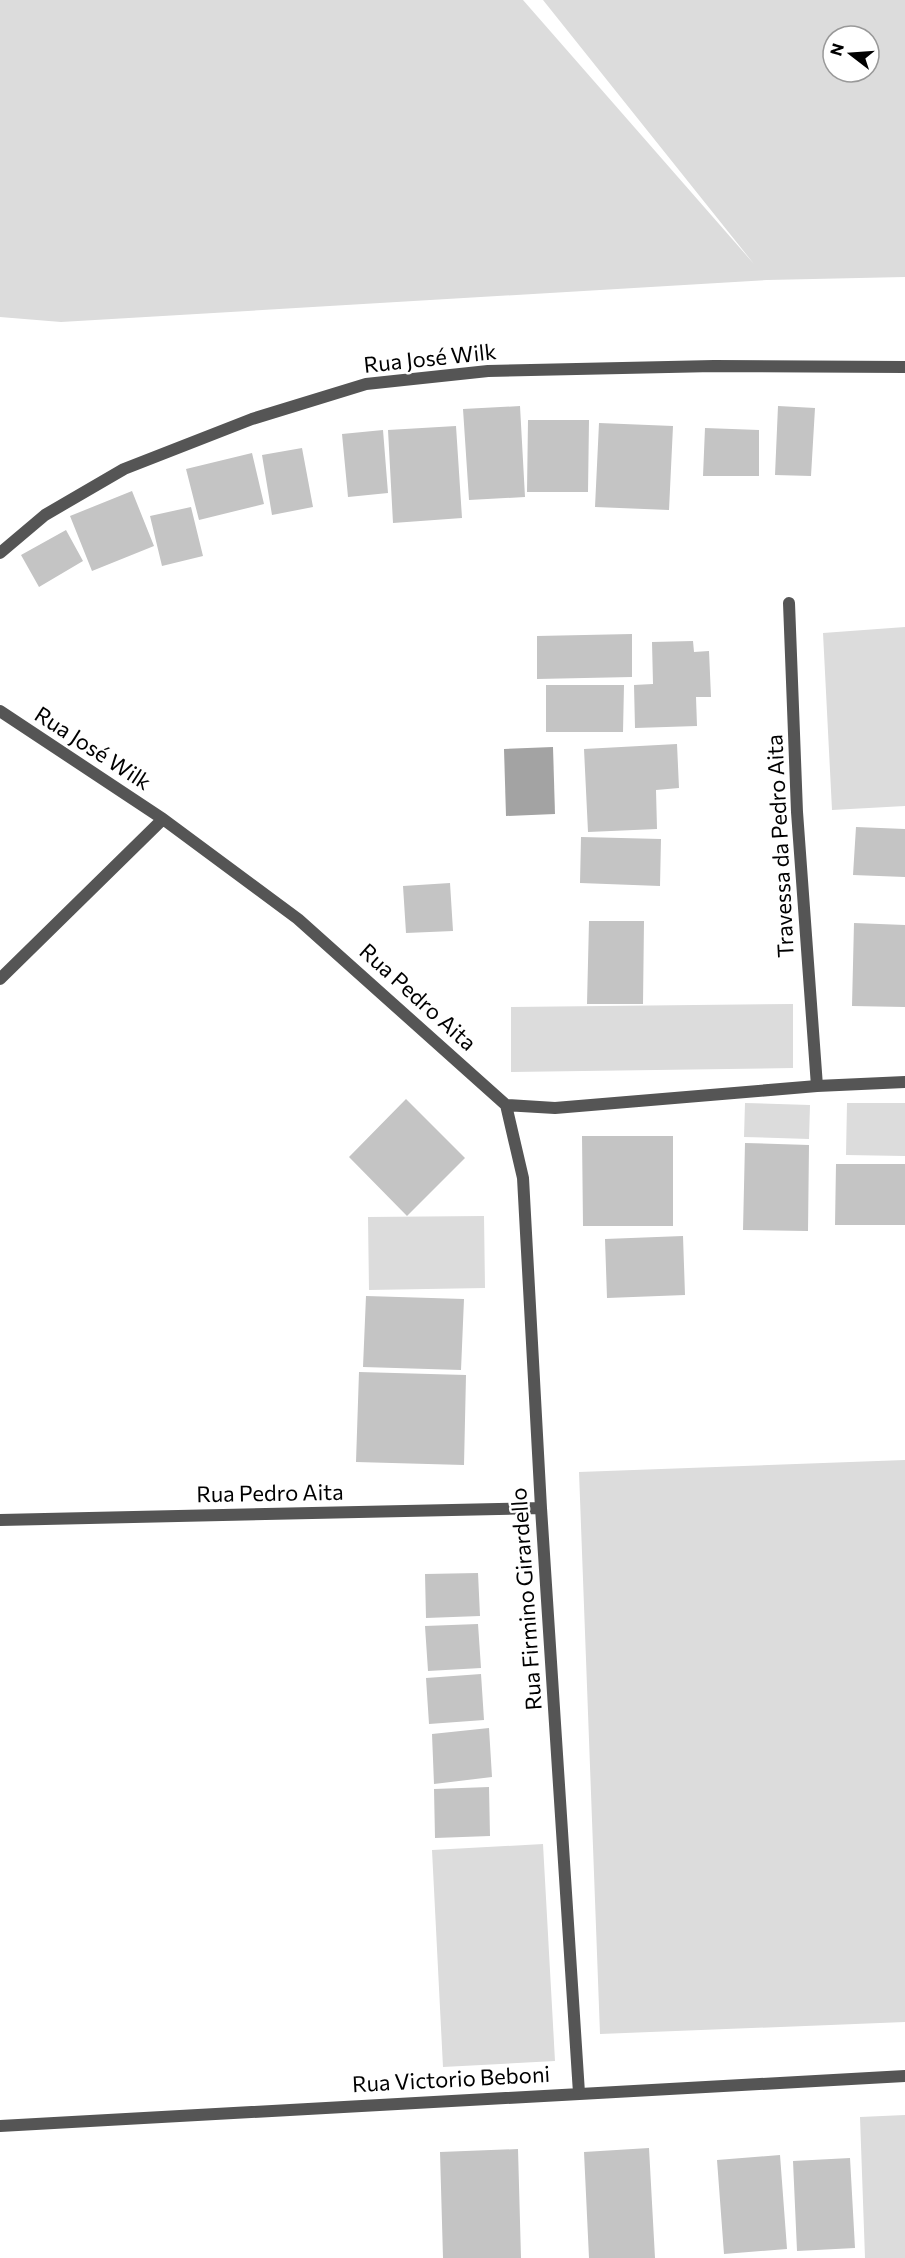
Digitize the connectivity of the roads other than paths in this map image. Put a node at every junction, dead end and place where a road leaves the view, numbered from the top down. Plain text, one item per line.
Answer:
1 (905, 367) edge
2 (0, 553) edge
3 (789, 603) dead end
4 (0, 711) edge
5 (163, 819) junction
6 (0, 979) edge
7 (905, 1082) edge
8 (817, 1086) junction
9 (506, 1105) junction
10 (541, 1508) junction
11 (0, 1520) edge
12 (905, 2076) edge
13 (579, 2093) junction
14 (0, 2126) edge

1 - 2 street, Rua José Wilk
3 - 8 street, Travessa da Pedro Aita
4 - 5 street, Rua José Wilk
5 - 6 street
5 - 9 street, Rua Pedro Aita
7 - 8 street
8 - 9 street
9 - 10 street, Rua Firmino Girardello
10 - 11 street, Rua Pedro Aita
10 - 13 street, Rua Firmino Girardello
12 - 13 street, Rua Victorio Beboni
13 - 14 street, Rua Victorio Beboni

